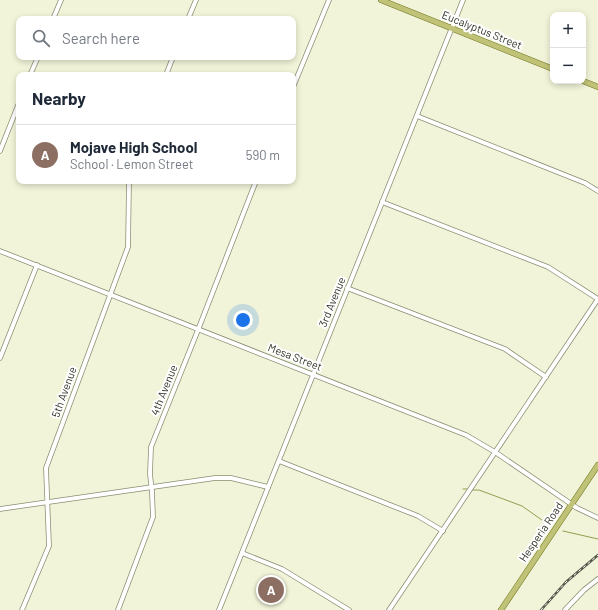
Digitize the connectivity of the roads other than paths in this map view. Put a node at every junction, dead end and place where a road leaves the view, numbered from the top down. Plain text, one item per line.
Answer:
1 (61, 0) edge
2 (196, 0) edge
3 (329, 0) edge
4 (381, 0) edge
5 (463, 0) edge
6 (54, 16) edge
7 (189, 16) edge
8 (452, 28) junction
9 (37, 60) edge
10 (172, 60) edge
11 (550, 68) edge
12 (31, 72) edge
13 (167, 72) edge
14 (296, 80) edge
15 (586, 82) edge
16 (598, 87) edge
17 (16, 111) edge
18 (417, 116) junction
19 (0, 151) edge
20 (129, 184) edge
21 (255, 184) edge
22 (598, 191) edge
23 (382, 202) junction
24 (0, 250) edge
25 (37, 265) junction
26 (348, 288) junction
27 (110, 294) junction
28 (598, 299) edge
29 (198, 330) junction
30 (0, 358) edge
31 (313, 374) junction
32 (546, 377) junction
33 (495, 452) junction
34 (279, 461) junction
35 (598, 465) edge
36 (152, 487) junction
37 (268, 487) junction
38 (47, 502) junction
39 (572, 504) junction
40 (0, 509) edge
41 (598, 518) edge
42 (443, 531) junction
43 (242, 553) junction
44 (598, 579) edge
45 (22, 610) edge
46 (118, 610) edge
47 (219, 610) edge
48 (349, 610) edge
49 (389, 610) edge
50 (501, 610) edge
51 (565, 610) edge

1 - 6 street
2 - 7 street
3 - 14 street
4 - 8 main road, Eucalyptus Street
5 - 8 street, 3rd Avenue
8 - 11 main road, Eucalyptus Street
8 - 18 street, 3rd Avenue
9 - 12 street
10 - 13 street
15 - 16 main road
17 - 19 street
18 - 22 street
18 - 23 street, 3rd Avenue
20 - 27 street, 5th Avenue
21 - 29 street, 4th Avenue
23 - 26 street, 3rd Avenue
23 - 28 street
24 - 25 street, Mesa Street
25 - 27 street, Mesa Street
25 - 30 street
26 - 31 street, 3rd Avenue
26 - 32 street
27 - 29 street, Mesa Street
27 - 38 street, 5th Avenue
28 - 32 street
29 - 31 street, Mesa Street
29 - 36 street, 4th Avenue
31 - 33 street, Mesa Street
31 - 34 street, 3rd Avenue
32 - 33 street
33 - 39 street, Mesa Street
33 - 42 street
34 - 37 street, 3rd Avenue
34 - 42 street
35 - 39 main road, Hesperia Road
36 - 37 street
36 - 38 street
36 - 46 street, 4th Avenue
37 - 43 street, 3rd Avenue
38 - 40 street
38 - 45 street, 5th Avenue
39 - 41 street, Mesa Street
39 - 50 main road, Hesperia Road
42 - 49 street
43 - 47 street, 3rd Avenue
43 - 48 street
44 - 51 street

